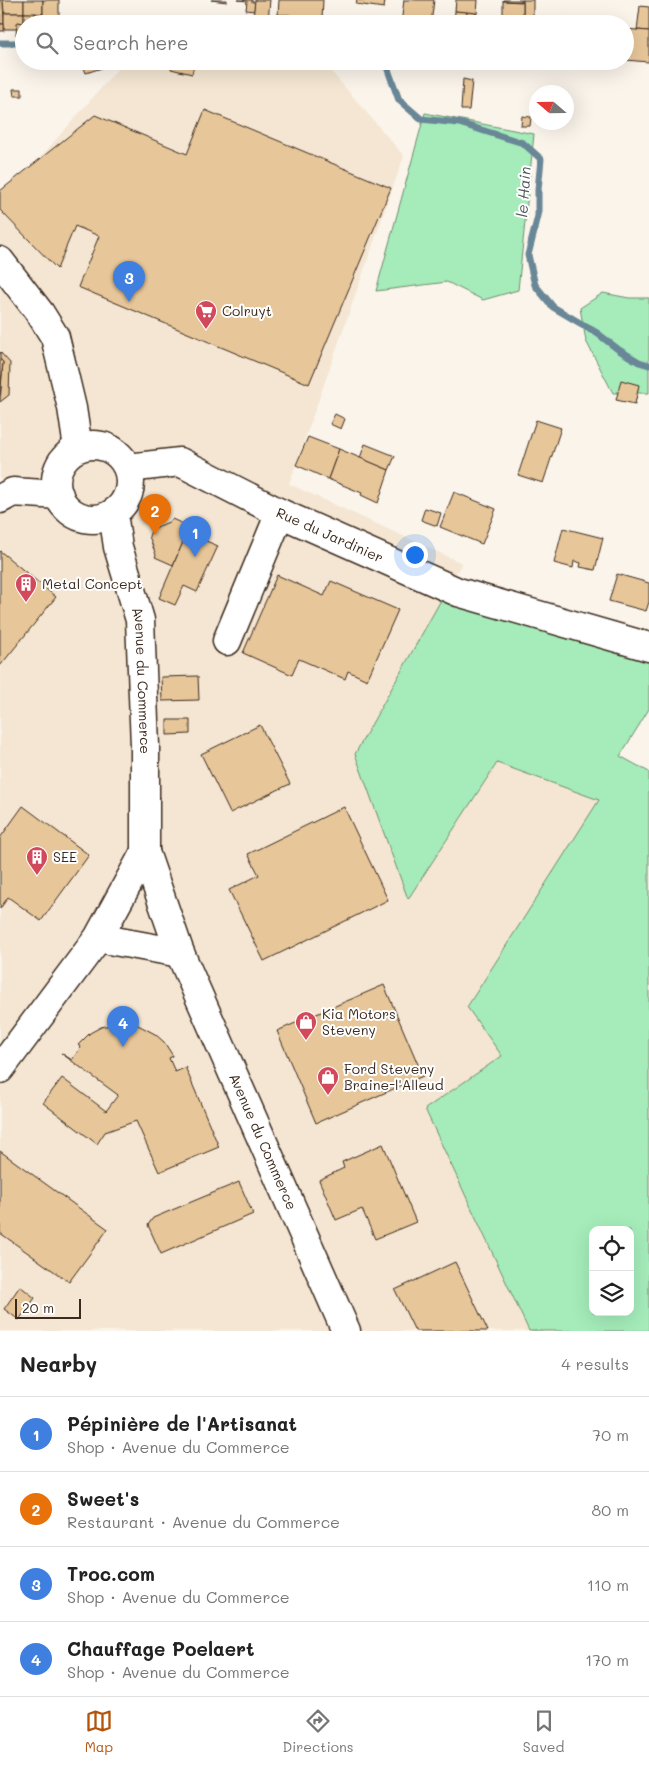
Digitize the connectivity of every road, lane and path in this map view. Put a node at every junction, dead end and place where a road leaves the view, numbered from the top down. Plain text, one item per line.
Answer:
1 (0, 261) edge
2 (78, 448) junction
3 (128, 468) junction
4 (59, 495) junction
5 (0, 499) edge
6 (113, 513) junction
7 (280, 513) junction
8 (226, 640) dead end
9 (649, 647) edge
10 (145, 852) junction
11 (98, 938) junction
12 (180, 953) junction
13 (0, 1069) edge
14 (346, 1331) edge

1 - 2 street
2 - 3 street
2 - 4 street
3 - 6 street
3 - 7 street, Rue du Jardinier
4 - 5 street
4 - 6 street
6 - 10 street, Avenue du Commerce
7 - 8 street
7 - 9 street, Rue du Jardinier
10 - 11 street, Avenue du Commerce
10 - 12 street, Avenue du Commerce
11 - 12 street
11 - 13 street, Avenue du Commerce
12 - 14 street, Avenue du Commerce

